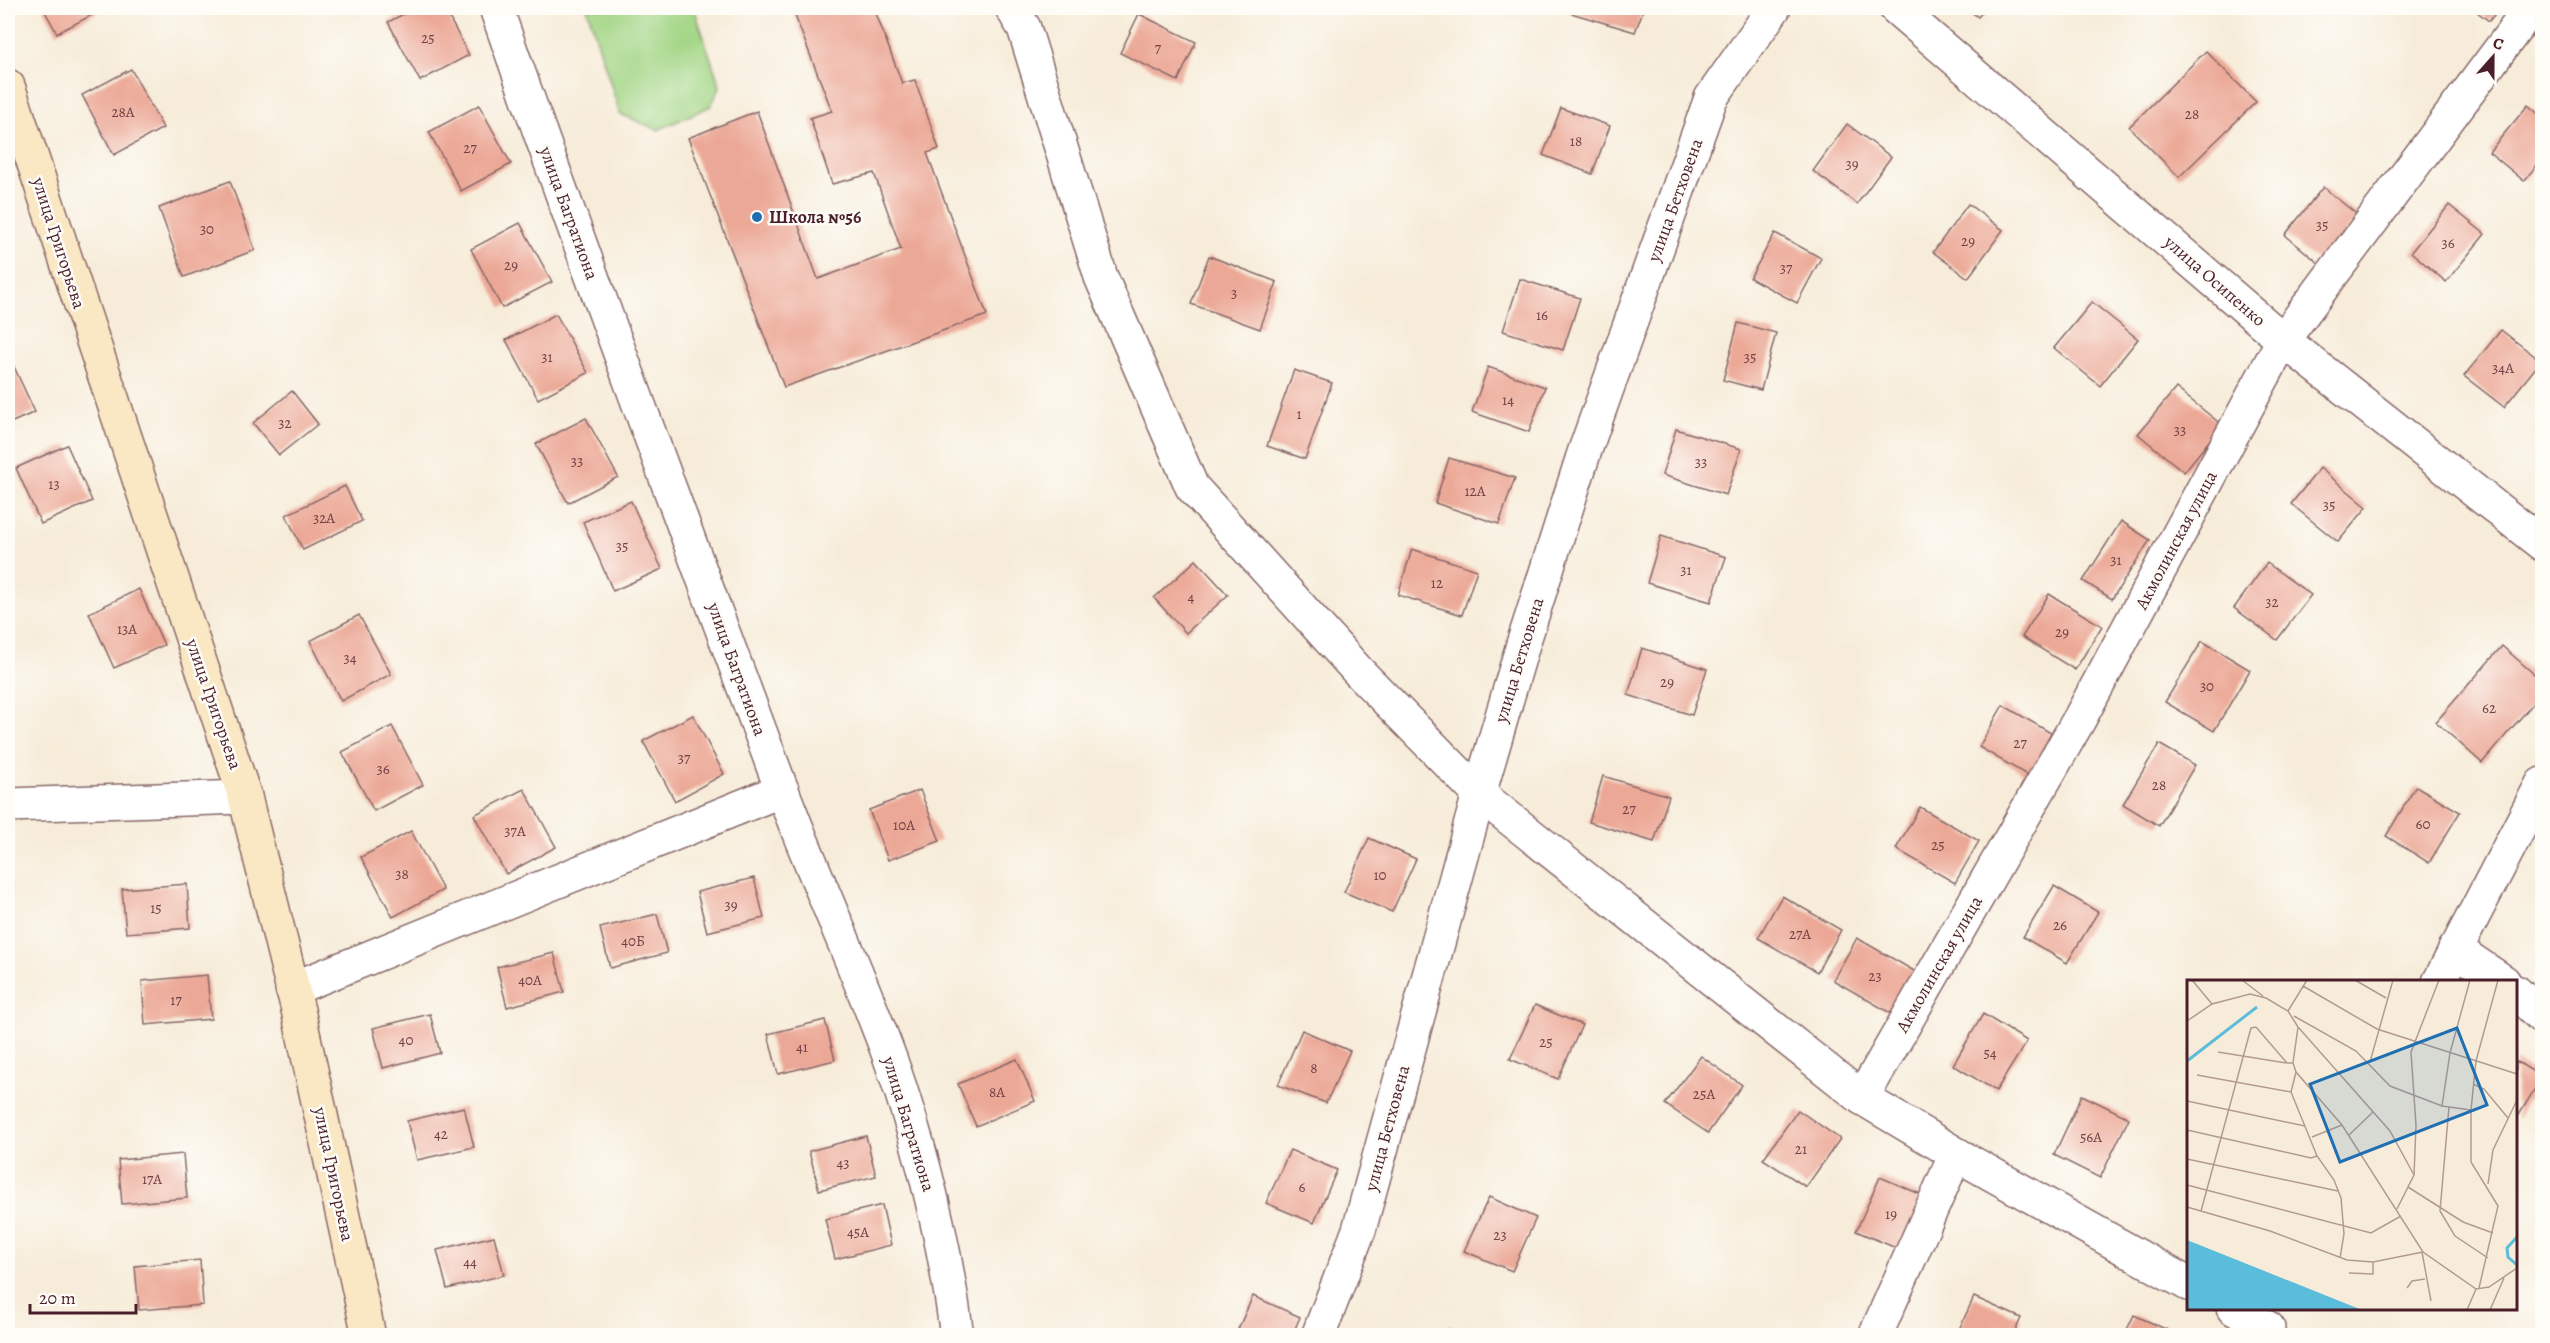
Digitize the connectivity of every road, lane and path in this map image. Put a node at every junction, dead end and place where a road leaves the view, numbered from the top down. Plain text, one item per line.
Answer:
1 (496, 8) edge
2 (1774, 8) edge
3 (1896, 8) edge
4 (2530, 8) edge
5 (1024, 14) edge
6 (8, 86) edge
7 (2283, 340) junction
8 (2542, 544) edge
9 (2542, 784) edge
10 (782, 790) junction
11 (1479, 794) junction
12 (245, 797) junction
13 (8, 805) edge
14 (2455, 950) junction
15 (2440, 980) edge
16 (2502, 980) edge
17 (292, 989) junction
18 (2517, 993) edge
19 (2542, 1017) edge
20 (1862, 1098) junction
21 (1956, 1154) junction
22 (2187, 1283) edge
23 (2238, 1310) edge
24 (2270, 1324) edge
25 (369, 1335) edge
26 (957, 1335) edge
27 (1318, 1335) edge
28 (1875, 1335) edge

1 - 10 street, улица Багратиона
2 - 11 street, улица Бетховена
3 - 7 street, улица Осипенко
4 - 7 street, Акмолинская улица
5 - 11 street
6 - 12 main road, улица Григорьева
7 - 8 street, улица Осипенко
7 - 20 street, Акмолинская улица
9 - 14 street
10 - 17 street
10 - 26 street, улица Багратиона
11 - 20 street
11 - 27 street, улица Бетховена
12 - 13 street
12 - 17 main road, улица Григорьева
14 - 15 street
14 - 16 street
17 - 25 main road, улица Григорьева
18 - 19 street
20 - 21 street
21 - 22 street
21 - 28 street
23 - 24 street

